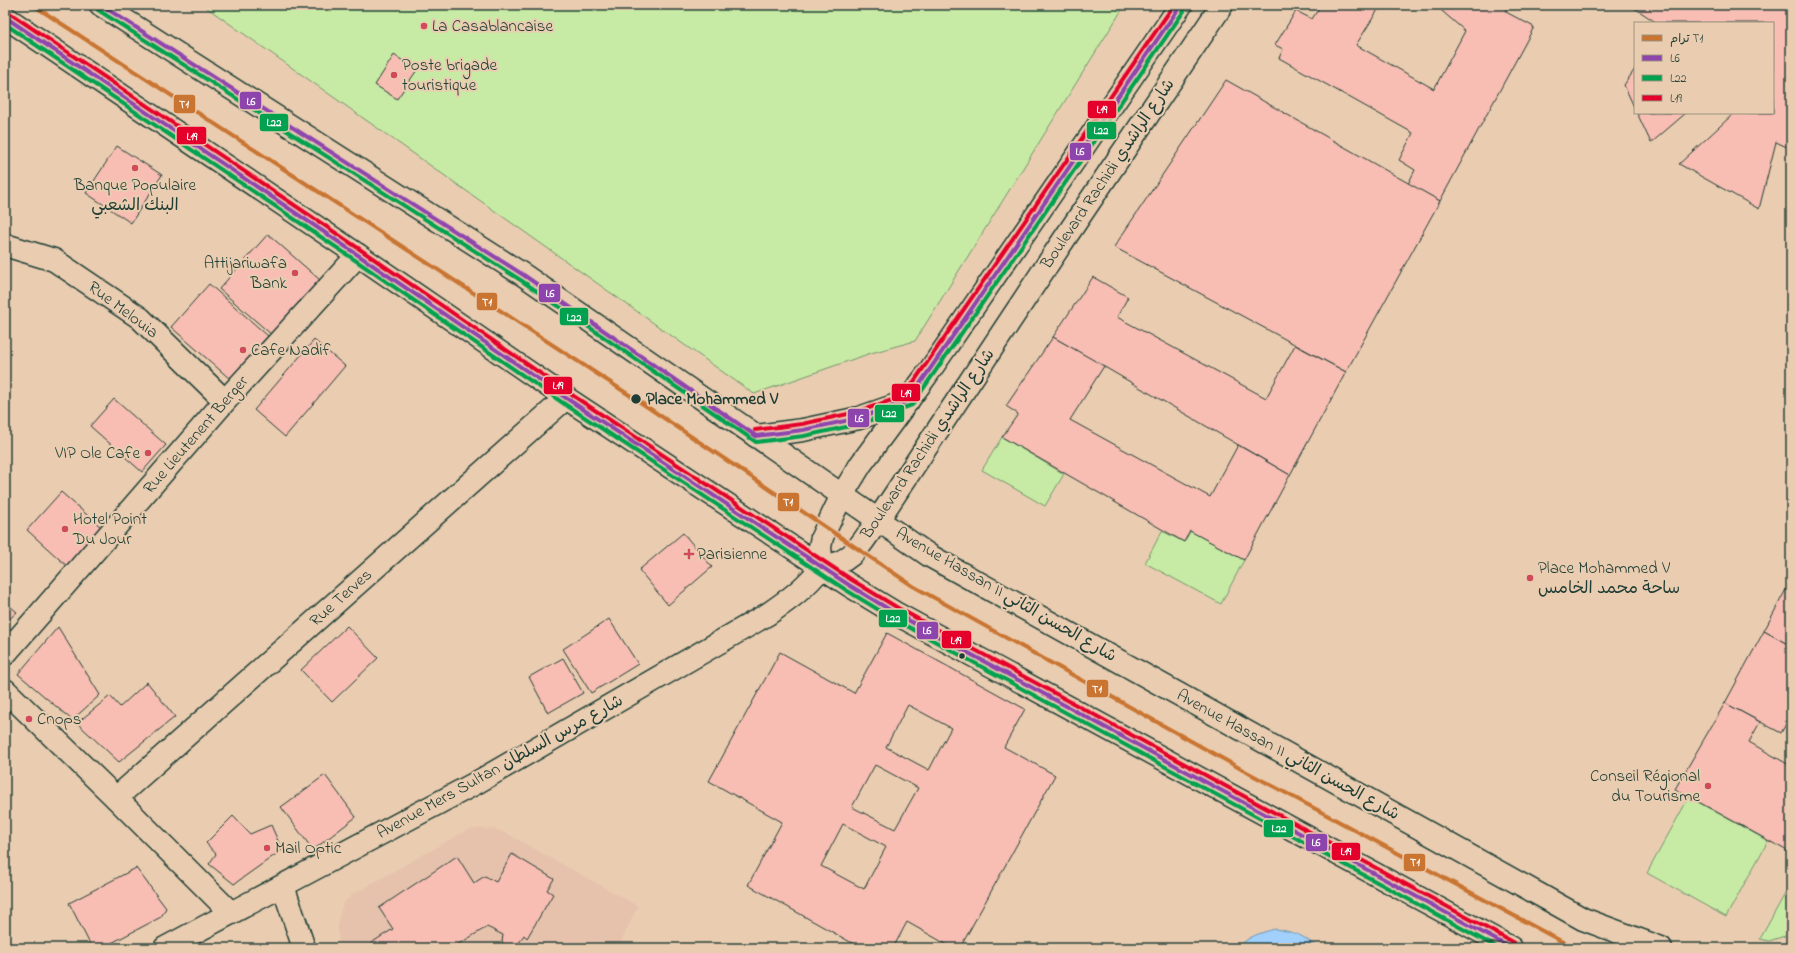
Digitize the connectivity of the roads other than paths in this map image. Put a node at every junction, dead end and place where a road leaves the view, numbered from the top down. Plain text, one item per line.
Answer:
1 (101, 5) edge
2 (1180, 5) edge
3 (1222, 5) edge
4 (5, 17) edge
5 (5, 245) edge
6 (358, 255) junction
7 (566, 398) junction
8 (225, 401) junction
9 (908, 402) junction
10 (756, 436) junction
11 (842, 495) junction
12 (878, 520) junction
13 (822, 567) junction
14 (5, 654) edge
15 (5, 690) edge
16 (116, 798) junction
17 (283, 886) junction
18 (231, 913) junction
19 (165, 948) edge
20 (304, 948) edge
21 (1511, 948) edge
22 (1661, 948) edge

1 - 10 street, Avenue Hassan II شارع الحسن الثاني
2 - 9 street, Boulevard Rachidi شارع الراشدي
3 - 12 street, Boulevard Rachidi شارع الراشدي
4 - 6 street
5 - 8 street, Rue Melouia
6 - 7 street
6 - 8 street, Rue Lieutenent Berger
7 - 13 street
7 - 16 street, Rue Terves
8 - 14 street, Rue Lieutenent Berger
9 - 10 street
9 - 11 street, Boulevard Rachidi شارع الراشدي
10 - 11 street, Avenue Hassan II شارع الحسن الثاني
11 - 12 street, Avenue Hassan II شارع الحسن الثاني
11 - 13 street, Boulevard Rachidi شارع الراشدي
12 - 13 street, Boulevard Rachidi شارع الراشدي
12 - 22 street, Avenue Hassan II شارع الحسن الثاني
13 - 17 street, Avenue Mers Sultan شارع مرس السلطان
13 - 21 street
15 - 16 street
16 - 18 street
17 - 18 street, Avenue Mers Sultan شارع مرس السلطان
17 - 20 street
18 - 19 street, Avenue Mers Sultan شارع مرس السلطان

